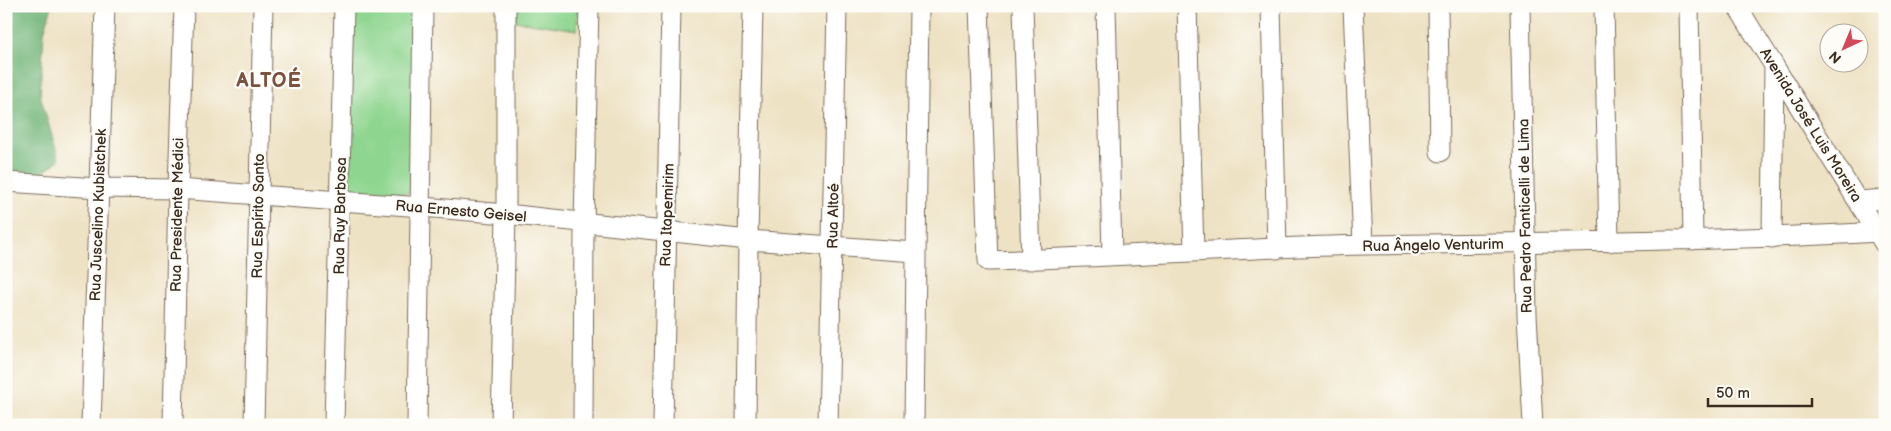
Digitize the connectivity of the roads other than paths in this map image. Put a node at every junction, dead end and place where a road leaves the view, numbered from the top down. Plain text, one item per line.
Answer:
1 (105, 6) edge
2 (184, 6) edge
3 (263, 6) edge
4 (344, 6) edge
5 (424, 6) edge
6 (506, 6) edge
7 (589, 6) edge
8 (671, 6) edge
9 (753, 6) edge
10 (837, 6) edge
11 (919, 6) edge
12 (979, 6) edge
13 (1023, 6) edge
14 (1106, 6) edge
15 (1187, 6) edge
16 (1271, 6) edge
17 (1353, 6) edge
18 (1438, 6) edge
19 (1520, 6) edge
20 (1604, 6) edge
21 (1689, 6) edge
22 (1737, 6) edge
23 (1774, 65) junction
24 (1440, 152) dead end
25 (6, 182) edge
26 (98, 188) junction
27 (178, 189) junction
28 (259, 195) junction
29 (1885, 199) edge
30 (1859, 201) junction
31 (340, 202) junction
32 (422, 207) junction
33 (506, 214) junction
34 (584, 223) junction
35 (666, 231) junction
36 (1772, 238) junction
37 (1881, 239) edge
38 (748, 240) junction
39 (1693, 240) junction
40 (1609, 242) junction
41 (1525, 244) junction
42 (832, 245) junction
43 (1363, 245) junction
44 (1277, 249) junction
45 (915, 252) junction
46 (1194, 252) junction
47 (1112, 256) junction
48 (1031, 260) junction
49 (91, 425) edge
50 (173, 425) edge
51 (254, 425) edge
52 (334, 425) edge
53 (417, 425) edge
54 (501, 425) edge
55 (583, 425) edge
56 (663, 425) edge
57 (746, 425) edge
58 (828, 425) edge
59 (914, 425) edge
60 (1533, 425) edge

1 - 26 street, Rua Juscelino Kubistchek
2 - 27 street, Rua Presidente Médici
3 - 28 street, Rua Espírito Santo
4 - 31 street, Rua Ruy Barbosa
5 - 32 street
6 - 33 street
7 - 34 street
8 - 35 street, Rua Itapemirim
9 - 38 street
10 - 42 street, Rua Altoé
11 - 45 street
12 - 48 street, Rua Ângelo Venturim
13 - 48 street
14 - 47 street
15 - 46 street
16 - 44 street
17 - 43 street
18 - 24 street
19 - 41 street, Rua Pedro Fanticelli de Lima
20 - 40 street
21 - 39 street
22 - 23 street, Avenida José Luis Moreira
23 - 30 street, Avenida José Luis Moreira
23 - 36 street
25 - 26 street, Rua Ernesto Geisel
26 - 27 street, Rua Ernesto Geisel
26 - 49 street, Rua Juscelino Kubistchek
27 - 28 street, Rua Ernesto Geisel
27 - 50 street, Rua Presidente Médici
28 - 31 street, Rua Ernesto Geisel
28 - 51 street, Rua Espírito Santo
29 - 30 street
30 - 37 street, Avenida José Luis Moreira
31 - 32 street, Rua Ernesto Geisel
31 - 52 street, Rua Ruy Barbosa
32 - 33 street, Rua Ernesto Geisel
32 - 53 street
33 - 34 street, Rua Ernesto Geisel
33 - 54 street
34 - 35 street, Rua Ernesto Geisel
34 - 55 street
35 - 38 street, Rua Ernesto Geisel
35 - 56 street, Rua Itapemirim
36 - 37 street, Rua Ângelo Venturim
36 - 39 street, Rua Ângelo Venturim
38 - 42 street, Rua Ernesto Geisel
38 - 57 street
39 - 40 street, Rua Ângelo Venturim
40 - 41 street, Rua Ângelo Venturim
41 - 43 street, Rua Ângelo Venturim
41 - 60 street, Rua Pedro Fanticelli de Lima
42 - 45 street, Rua Ernesto Geisel
42 - 58 street, Rua Altoé
43 - 44 street, Rua Ângelo Venturim
44 - 46 street, Rua Ângelo Venturim
45 - 59 street
46 - 47 street, Rua Ângelo Venturim
47 - 48 street, Rua Ângelo Venturim

